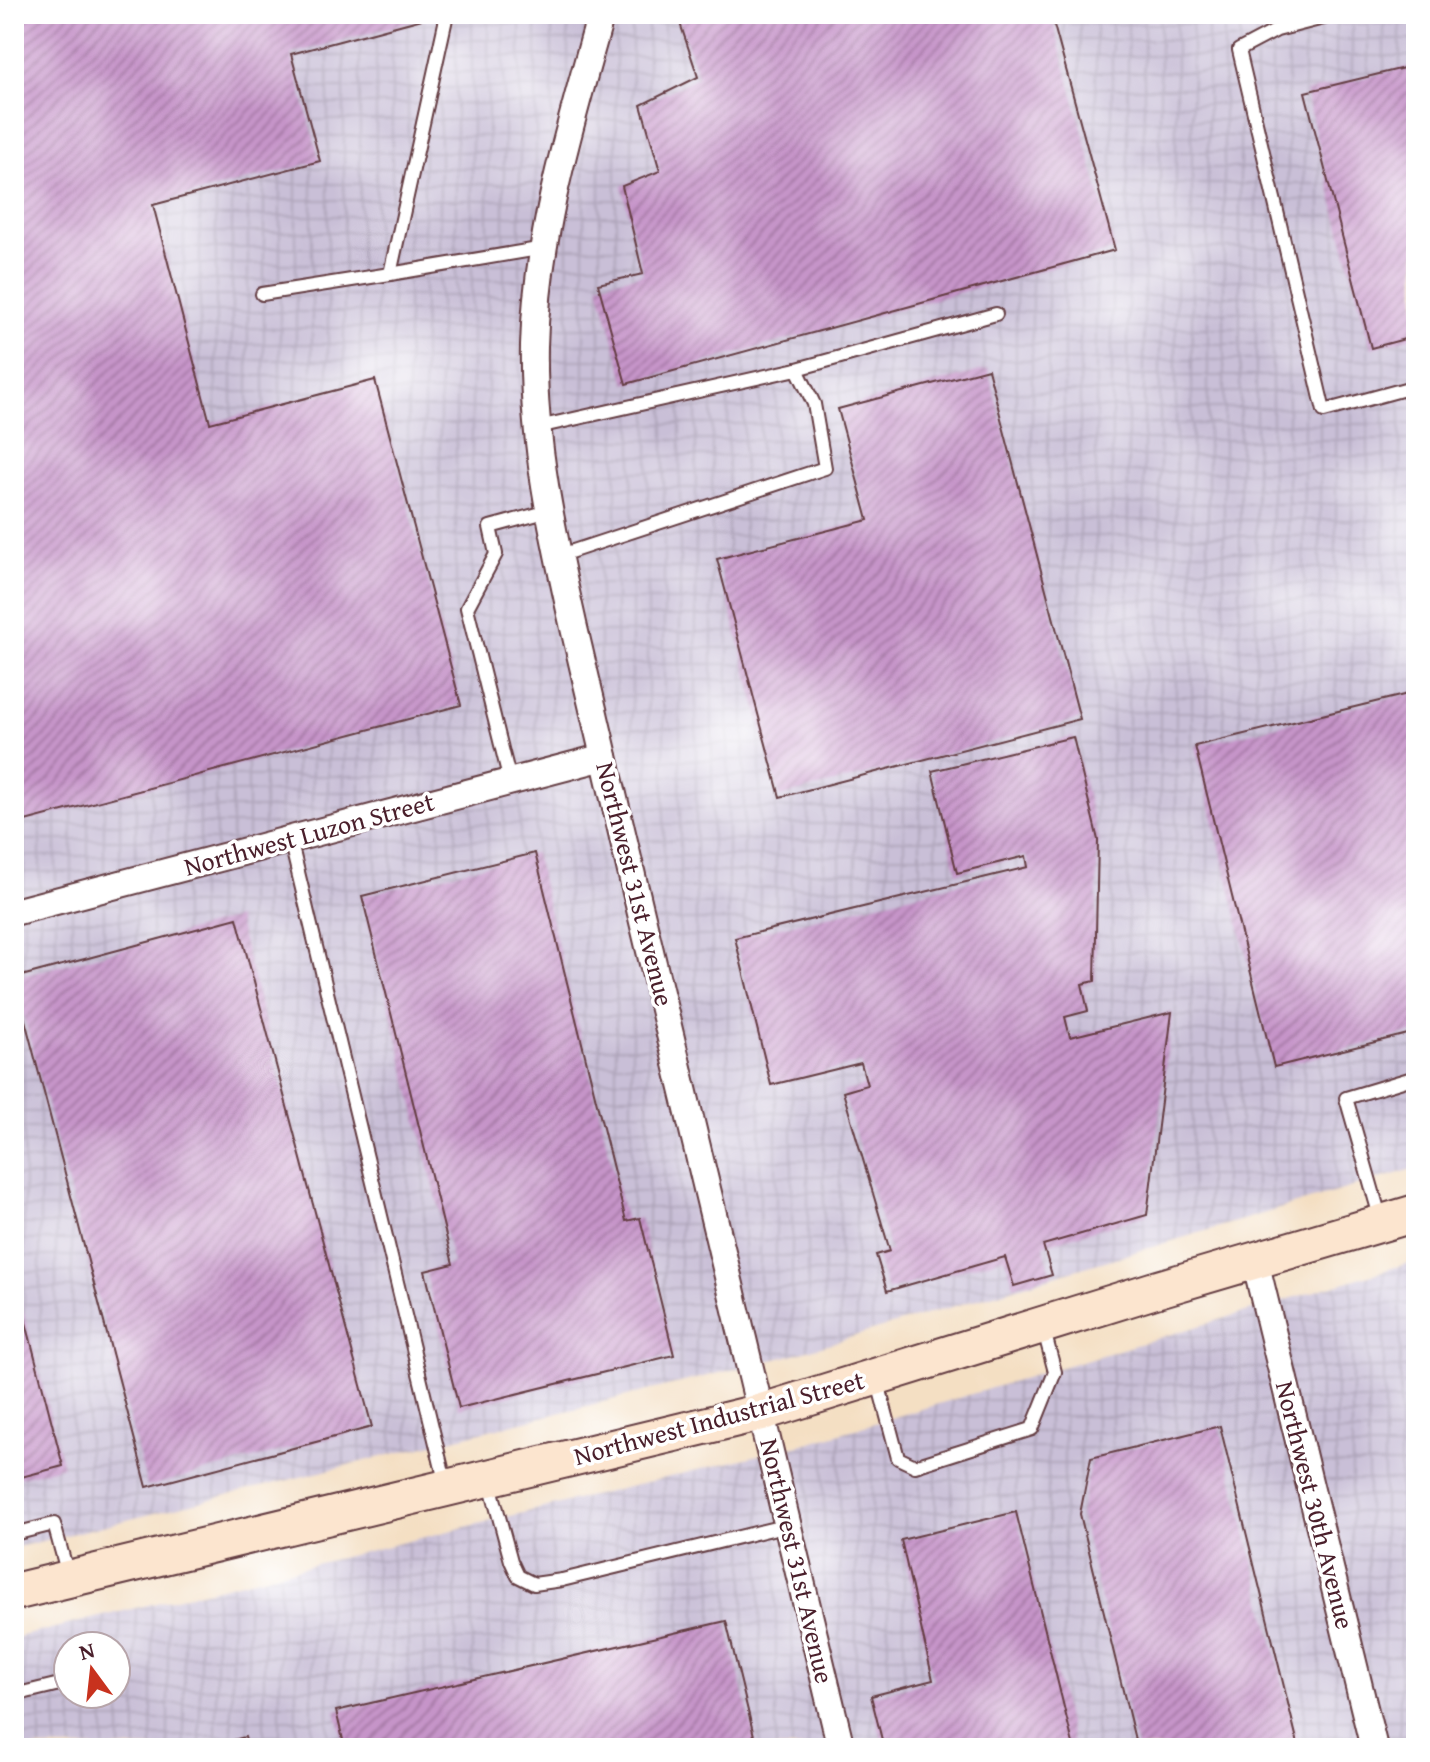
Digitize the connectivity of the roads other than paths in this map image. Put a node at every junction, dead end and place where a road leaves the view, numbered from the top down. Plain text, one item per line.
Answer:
1 (447, 14) edge
2 (601, 14) edge
3 (1339, 14) edge
4 (544, 248) junction
5 (390, 274) junction
6 (262, 294) dead end
7 (996, 314) dead end
8 (797, 369) junction
9 (1416, 386) edge
10 (538, 427) junction
11 (549, 511) junction
12 (558, 556) junction
13 (604, 757) junction
14 (510, 781) junction
15 (290, 839) junction
16 (14, 912) edge
17 (1416, 1077) edge
18 (1399, 1218) edge
19 (1255, 1261) junction
20 (1043, 1325) junction
21 (876, 1376) junction
22 (762, 1412) junction
23 (488, 1477) junction
24 (447, 1487) junction
25 (788, 1525) junction
26 (14, 1534) edge
27 (69, 1578) junction
28 (14, 1592) edge
29 (52, 1686) edge
30 (14, 1695) edge
31 (841, 1748) edge
32 (1374, 1748) edge

1 - 5 lane
2 - 4 street, Northwest 31st Avenue
3 - 9 lane
4 - 5 lane
4 - 10 street, Northwest 31st Avenue
5 - 6 lane
7 - 8 lane
8 - 10 lane
8 - 12 lane
10 - 11 street, Northwest 31st Avenue
11 - 12 street, Northwest 31st Avenue
11 - 14 lane
12 - 13 street, Northwest 31st Avenue
13 - 14 street, Northwest Luzon Street
13 - 22 street, Northwest 31st Avenue
14 - 15 street, Northwest Luzon Street
15 - 16 street, Northwest Luzon Street
15 - 24 lane
17 - 18 lane
18 - 19 street, Northwest Industrial Street
19 - 20 street, Northwest Industrial Street
19 - 32 street, Northwest 30th Avenue
20 - 21 street, Northwest Industrial Street
20 - 21 lane
21 - 22 street, Northwest Industrial Street
22 - 23 street, Northwest Industrial Street
22 - 25 street, Northwest 31st Avenue
23 - 24 street, Northwest Industrial Street
23 - 25 lane
24 - 27 street, Northwest Industrial Street
25 - 31 street, Northwest 31st Avenue
26 - 27 lane
27 - 28 street, Northwest Industrial Street
29 - 30 lane

